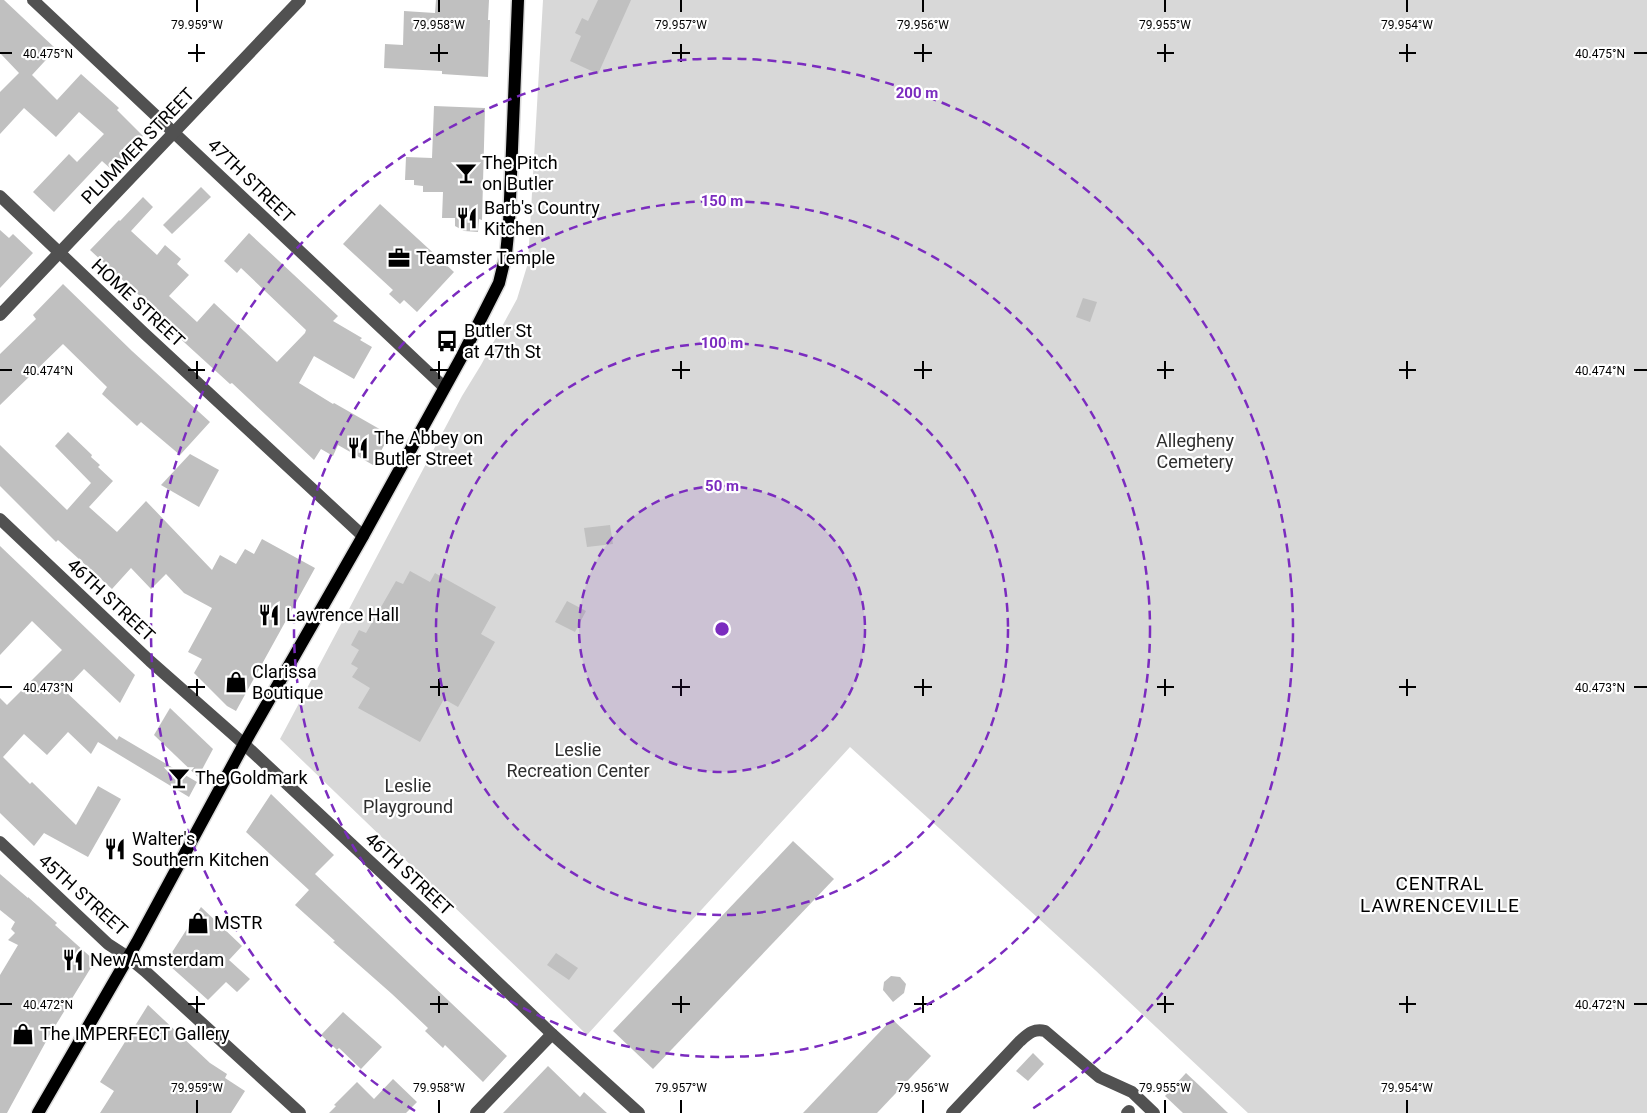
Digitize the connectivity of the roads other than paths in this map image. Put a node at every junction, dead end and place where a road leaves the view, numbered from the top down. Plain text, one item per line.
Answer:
1 (33, 0) edge
2 (300, 0) edge
3 (518, 0) edge
4 (174, 132) junction
5 (0, 196) edge
6 (60, 252) junction
7 (0, 315) edge
8 (444, 387) junction
9 (0, 519) edge
10 (363, 536) junction
11 (244, 744) junction
12 (0, 842) edge
13 (128, 956) junction
14 (552, 1034) junction
15 (38, 1113) edge
16 (300, 1113) edge
17 (476, 1113) edge
18 (639, 1113) edge
19 (952, 1113) edge
20 (1154, 1113) edge

1 - 4 street, 47TH STREET
2 - 4 street, PLUMMER STREET
3 - 8 main road
4 - 6 street, PLUMMER STREET
4 - 8 street, 47TH STREET
5 - 6 street, HOME STREET
6 - 7 street, PLUMMER STREET
6 - 10 street, HOME STREET
8 - 10 main road
9 - 11 street, 46TH STREET
10 - 11 main road
11 - 13 main road
11 - 14 street, 46TH STREET
12 - 13 street, 45TH STREET
13 - 15 main road
13 - 16 street, 45TH STREET
14 - 17 street
14 - 18 street, 46TH STREET
19 - 20 street

